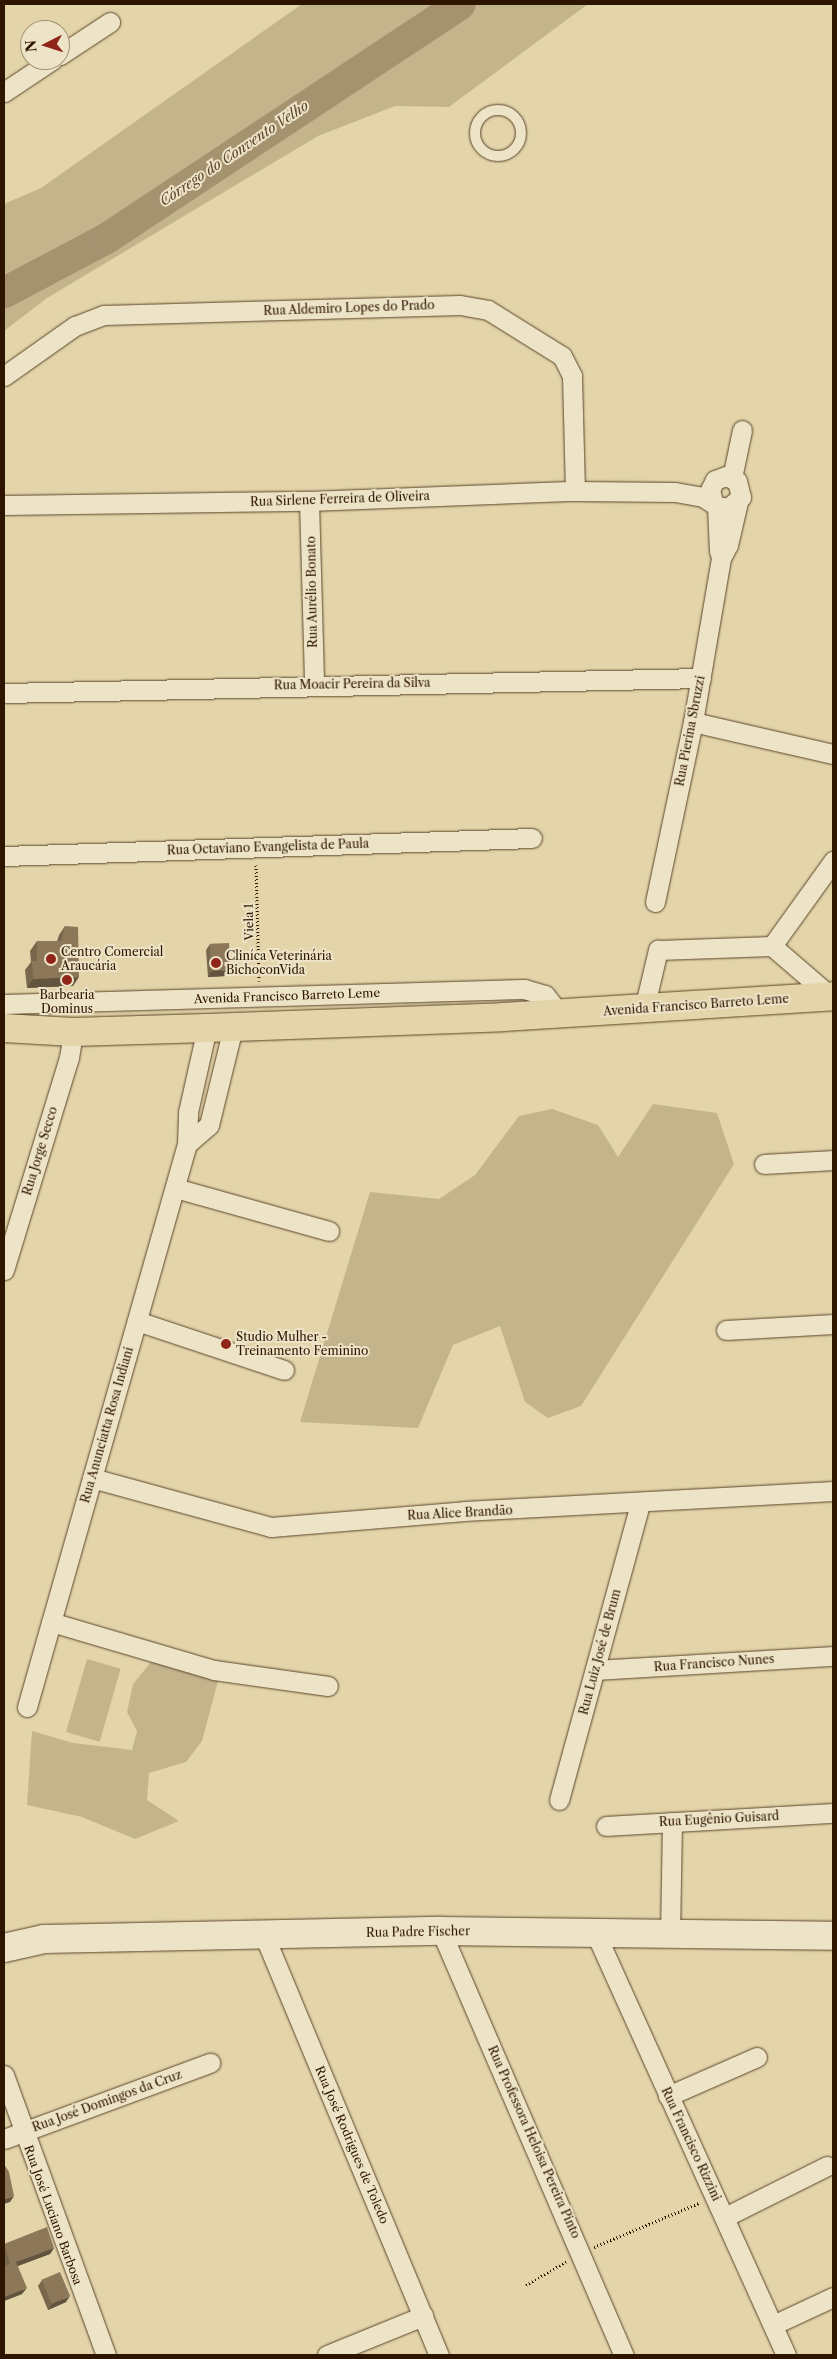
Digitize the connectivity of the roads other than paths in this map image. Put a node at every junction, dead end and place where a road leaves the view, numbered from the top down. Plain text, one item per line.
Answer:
1 (110, 22) dead end
2 (70, 48) edge
3 (28, 70) edge
4 (12, 77) edge
5 (4, 92) edge
6 (496, 110) joint
7 (4, 376) edge
8 (742, 430) dead end
9 (732, 478) junction
10 (575, 491) junction
11 (714, 497) junction
12 (309, 501) junction
13 (738, 502) junction
14 (4, 505) edge
15 (721, 558) junction
16 (701, 678) junction
17 (314, 684) junction
18 (4, 694) edge
19 (693, 722) junction
20 (833, 754) edge
21 (532, 838) dead end
22 (4, 856) edge
23 (833, 860) edge
24 (655, 902) dead end
25 (772, 946) junction
26 (832, 996) edge
27 (4, 1004) edge
28 (644, 1009) junction
29 (560, 1014) junction
30 (4, 1028) edge
31 (220, 1028) junction
32 (33, 1032) junction
33 (74, 1032) junction
34 (4, 1036) edge
35 (188, 1144) junction
36 (833, 1160) edge
37 (764, 1164) dead end
38 (175, 1188) junction
39 (329, 1231) dead end
40 (4, 1270) edge
41 (137, 1321) junction
42 (833, 1324) edge
43 (726, 1330) dead end
44 (284, 1370) dead end
45 (92, 1478) junction
46 (833, 1492) edge
47 (640, 1504) junction
48 (51, 1622) junction
49 (833, 1656) edge
50 (596, 1670) junction
51 (328, 1686) dead end
52 (27, 1707) dead end
53 (559, 1800) dead end
54 (833, 1813) edge
55 (672, 1822) junction
56 (606, 1826) dead end
57 (442, 1931) junction
58 (595, 1932) junction
59 (264, 1936) junction
60 (670, 1936) junction
61 (833, 1936) edge
62 (4, 1948) edge
63 (757, 2058) dead end
64 (210, 2063) dead end
65 (4, 2075) edge
66 (668, 2096) junction
67 (22, 2132) junction
68 (4, 2139) edge
69 (827, 2166) dead end
70 (725, 2217) junction
71 (833, 2297) edge
72 (423, 2316) junction
73 (773, 2325) junction
74 (106, 2355) edge
75 (326, 2355) edge
76 (439, 2355) edge
77 (624, 2355) edge
78 (786, 2355) edge

1 - 2 street
3 - 4 street
4 - 5 street
6 - 6 lane
7 - 10 street, Rua Aldemiro Lopes do Prado
8 - 9 street
9 - 11 street
9 - 13 street
10 - 11 street, Rua Sirlene Ferreira de Oliveira
10 - 12 street, Rua Sirlene Ferreira de Oliveira
11 - 13 street
11 - 15 street, Rua Pierina Sbruzzi
12 - 14 street, Rua Sirlene Ferreira de Oliveira
12 - 17 street, Rua Aurélio Bonato
13 - 15 street, Rua Pierina Sbruzzi
15 - 16 street, Rua Pierina Sbruzzi
16 - 17 street, Rua Moacir Pereira da Silva
16 - 19 street, Rua Pierina Sbruzzi
17 - 18 street, Rua Moacir Pereira da Silva
19 - 20 street
19 - 24 street, Rua Pierina Sbruzzi
21 - 22 street, Rua Octaviano Evangelista de Paula
23 - 25 street
25 - 26 street
25 - 28 street
26 - 28 main road, Avenida Francisco Barreto Leme
27 - 29 street, Avenida Francisco Barreto Leme
28 - 29 main road, Avenida Francisco Barreto Leme
29 - 31 main road, Avenida Francisco Barreto Leme
30 - 32 main road, Avenida Francisco Barreto Leme
31 - 33 main road, Avenida Francisco Barreto Leme
31 - 35 street, Rua Anunciatta Rosa Indiani
31 - 35 street
32 - 33 main road, Avenida Francisco Barreto Leme
32 - 34 main road, Avenida Francisco Barreto Leme
33 - 40 street, Rua Jorge Secco
35 - 38 street, Rua Anunciatta Rosa Indiani
36 - 37 street
38 - 39 street
38 - 41 street, Rua Anunciatta Rosa Indiani
41 - 44 street
41 - 45 street, Rua Anunciatta Rosa Indiani
42 - 43 street
45 - 47 street, Rua Alice Brandão
45 - 48 street, Rua Anunciatta Rosa Indiani
46 - 47 street, Rua Alice Brandão
47 - 50 street, Rua Luiz José de Brum
48 - 51 street
48 - 52 street, Rua Anunciatta Rosa Indiani
49 - 50 street, Rua Francisco Nunes
50 - 53 street, Rua Luiz José de Brum
54 - 55 street, Rua Eugênio Guisard
55 - 56 street, Rua Eugênio Guisard
55 - 60 street
57 - 58 main road, Rua Padre Fischer
57 - 59 main road, Rua Padre Fischer
57 - 77 street, Rua Professora Heloisa Pereira Pinto
58 - 60 main road, Rua Padre Fischer
58 - 66 street, Rua Francisco Rizzini
59 - 62 main road, Rua Padre Fischer
59 - 72 street, Rua José Rodrigues de Toledo
60 - 61 main road, Rua Padre Fischer
63 - 66 street
64 - 67 street, Rua José Domingos da Cruz
65 - 67 street, Rua José Luciano Barbosa
66 - 70 street, Rua Francisco Rizzini
67 - 68 street, Rua José Domingos da Cruz
67 - 74 street, Rua José Luciano Barbosa
69 - 70 street
70 - 73 street, Rua Francisco Rizzini
71 - 73 street
72 - 75 street
72 - 76 street, Rua José Rodrigues de Toledo
73 - 78 street, Rua Francisco Rizzini

